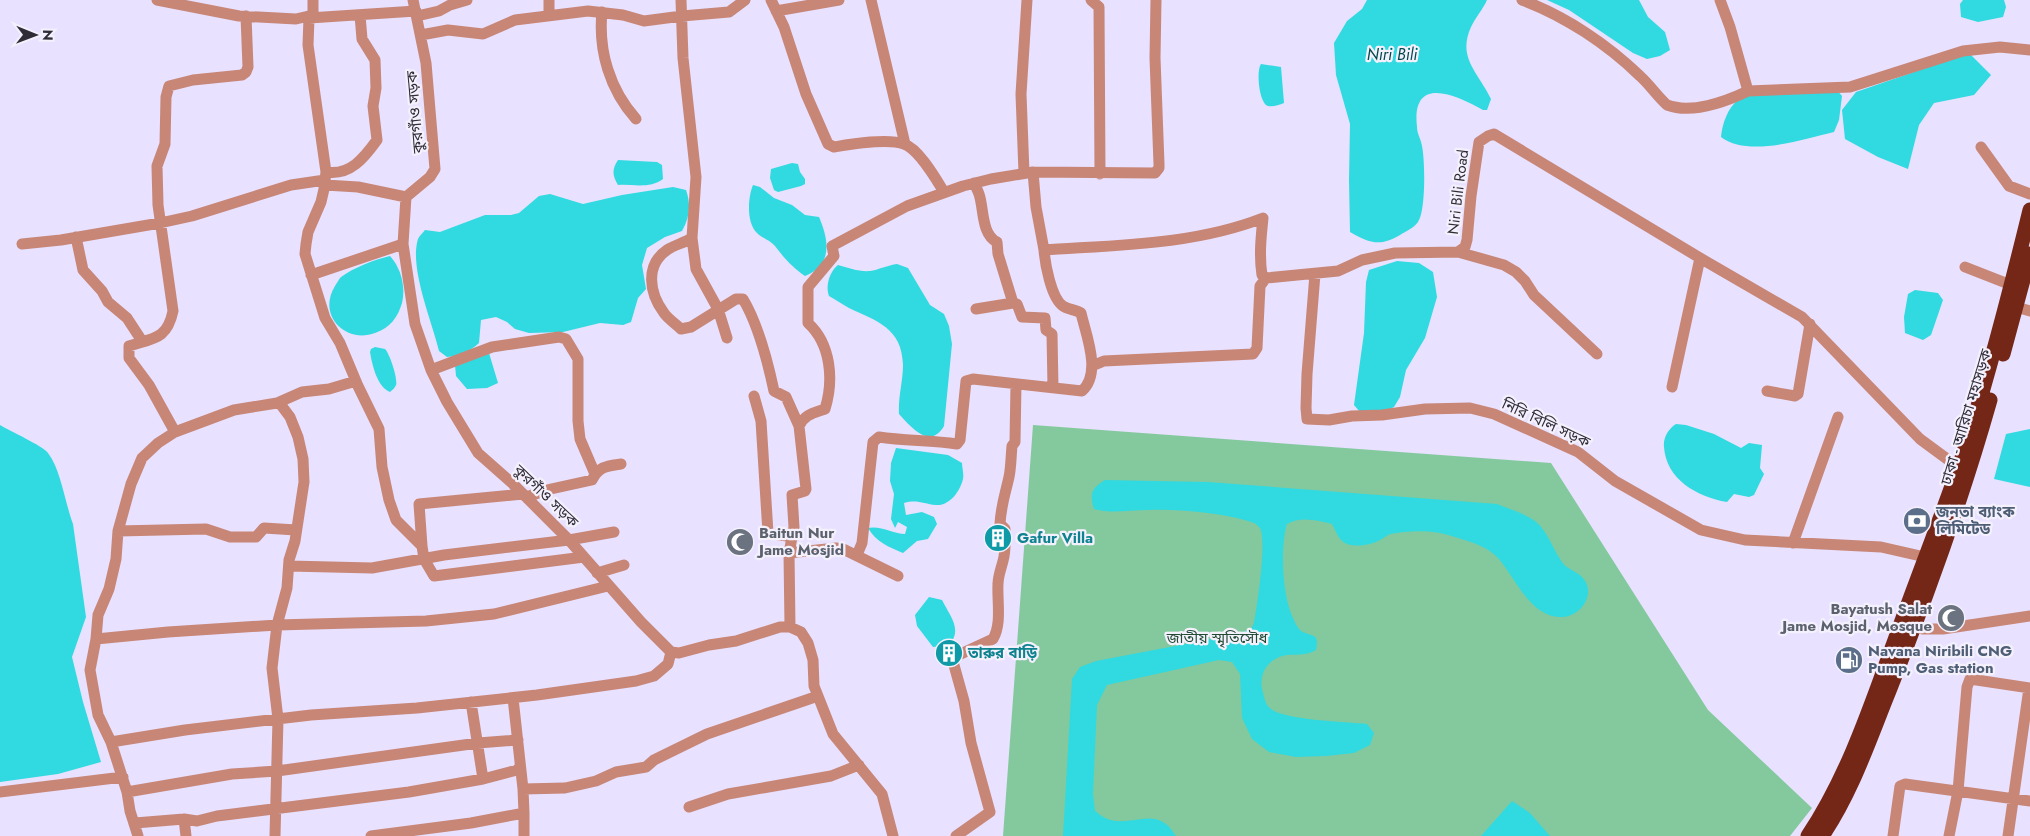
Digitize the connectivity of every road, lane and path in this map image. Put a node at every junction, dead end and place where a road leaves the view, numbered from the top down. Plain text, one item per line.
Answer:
1 (157, 0) edge
2 (313, 0) edge
3 (467, 0) edge
4 (549, 0) edge
5 (681, 0) edge
6 (745, 0) edge
7 (771, 0) edge
8 (838, 0) edge
9 (871, 0) edge
10 (1027, 0) edge
11 (1091, 0) edge
12 (1156, 0) edge
13 (1522, 0) edge
14 (1720, 0) edge
15 (415, 9) edge
16 (776, 11) junction
17 (602, 12) junction
18 (360, 15) junction
19 (246, 16) junction
20 (549, 16) junction
21 (682, 16) junction
22 (309, 18) junction
23 (421, 35) junction
24 (2030, 50) edge
25 (1748, 92) junction
26 (636, 120) dead end
27 (905, 144) junction
28 (1981, 147) dead end
29 (1029, 173) junction
30 (1100, 174) junction
31 (325, 179) junction
32 (974, 183) junction
33 (944, 192) junction
34 (2030, 194) edge
35 (406, 197) junction
36 (2030, 210) edge
37 (160, 223) junction
38 (76, 237) junction
39 (692, 238) junction
40 (22, 244) dead end
41 (403, 244) junction
42 (1044, 250) junction
43 (1458, 252) junction
44 (2030, 254) edge
45 (1700, 258) junction
46 (1965, 268) dead end
47 (1315, 274) junction
48 (311, 276) junction
49 (1266, 278) junction
50 (2011, 285) junction
51 (1013, 303) junction
52 (976, 308) dead end
53 (718, 309) junction
54 (2023, 309) edge
55 (1810, 324) junction
56 (727, 338) dead end
57 (142, 341) junction
58 (1597, 354) dead end
59 (1092, 366) junction
60 (431, 370) junction
61 (356, 381) junction
62 (1016, 384) junction
63 (1053, 387) junction
64 (1672, 387) dead end
65 (1767, 391) dead end
66 (754, 396) dead end
67 (277, 403) junction
68 (1838, 417) dead end
69 (799, 426) junction
70 (175, 432) junction
71 (621, 464) dead end
72 (1958, 467) junction
73 (595, 474) junction
74 (525, 495) junction
75 (296, 530) junction
76 (118, 531) junction
77 (614, 532) dead end
78 (793, 537) junction
79 (569, 540) junction
80 (1793, 543) junction
81 (422, 546) junction
82 (789, 554) junction
83 (857, 555) junction
84 (584, 557) junction
85 (1925, 557) junction
86 (424, 559) junction
87 (624, 565) dead end
88 (289, 566) junction
89 (597, 573) junction
90 (898, 576) dead end
91 (608, 586) junction
92 (2030, 616) edge
93 (1914, 624) junction
94 (277, 625) junction
95 (790, 627) junction
96 (96, 639) junction
97 (671, 652) junction
98 (2029, 688) edge
99 (818, 696) junction
100 (514, 698) junction
101 (471, 702) junction
102 (278, 719) junction
103 (518, 740) junction
104 (111, 742) junction
105 (478, 743) junction
106 (859, 765) junction
107 (520, 768) junction
108 (277, 771) junction
109 (123, 777) junction
110 (483, 779) junction
111 (523, 789) junction
112 (1958, 791) junction
113 (0, 792) edge
114 (127, 792) junction
115 (2013, 798) junction
116 (2030, 801) edge
117 (689, 807) dead end
118 (276, 808) junction
119 (524, 813) junction
120 (184, 819) junction
121 (135, 823) junction
122 (446, 831) edge
123 (138, 836) edge
124 (186, 836) edge
125 (275, 836) edge
126 (371, 836) edge
127 (524, 836) edge
128 (893, 836) edge
129 (956, 836) edge
130 (1808, 836) edge
131 (1822, 836) edge
132 (1893, 836) edge
133 (1949, 836) edge
134 (2008, 836) edge

1 - 19 street
2 - 22 street
3 - 15 street
4 - 20 street
5 - 21 street
6 - 21 street
7 - 16 street
8 - 16 street
9 - 27 street
10 - 29 street
11 - 30 street
12 - 30 street
13 - 25 street
14 - 25 street
15 - 18 street
15 - 23 street, কুরগাঁও সড়ক
16 - 27 street
17 - 20 street
17 - 21 street
17 - 26 street
18 - 22 street
18 - 31 street
19 - 22 street
19 - 37 street
20 - 23 street
21 - 39 street
22 - 31 street
23 - 35 street, কুরগাঁও সড়ক
24 - 25 street
27 - 33 street
28 - 34 street
29 - 30 street
29 - 32 street
29 - 42 street
31 - 35 street
31 - 37 street
31 - 48 street
32 - 33 street
32 - 51 street
33 - 69 street
35 - 41 street, কুরগাঁও সড়ক
36 - 50 highway
37 - 38 street
37 - 57 street
38 - 40 street
38 - 57 street
39 - 53 street
39 - 53 street
41 - 48 street
41 - 60 street, কুরগাঁও সড়ক
42 - 49 street
42 - 59 street
43 - 45 street, Niri Bili Road
43 - 47 street
43 - 58 street
44 - 54 highway, ঢাকা - আরিচা মহাসড়ক
45 - 55 street
45 - 64 street
46 - 50 street
47 - 49 street
47 - 80 street, নিরি বিলি সড়ক
48 - 61 street
49 - 59 street
50 - 72 highway
51 - 52 street
51 - 63 street
53 - 56 street
53 - 69 street
54 - 93 highway, ঢাকা - আরিচা মহাসড়ক
55 - 65 street
55 - 72 street
57 - 70 street
59 - 63 street
60 - 73 street
60 - 74 street, কুরগাঁও সড়ক
61 - 67 street
61 - 81 street
62 - 63 street
62 - 83 street
62 - 129 street
66 - 78 street
67 - 70 street
67 - 75 street
68 - 80 street
69 - 78 street
70 - 76 street
71 - 73 street
72 - 85 highway
73 - 74 street
74 - 79 street, কুরগাঁও সড়ক
74 - 81 street
75 - 76 street
75 - 88 street
76 - 96 street
77 - 79 street
78 - 82 street
79 - 84 street, কুরগাঁও সড়ক
79 - 86 street
80 - 85 street
81 - 86 street
82 - 83 street
82 - 95 street
83 - 90 street
84 - 86 street
84 - 89 street, কুরগাঁও সড়ক
85 - 130 highway
86 - 88 street
87 - 89 street
88 - 94 street
89 - 91 street, কুরগাঁও সড়ক
91 - 94 street
91 - 97 street, কুরগাঁও সড়ক
92 - 93 street
93 - 131 highway, ঢাকা - আরিচা মহাসড়ক
94 - 96 street
94 - 102 street
95 - 97 street
95 - 99 street
96 - 104 street
97 - 100 street
98 - 112 street
98 - 115 street
99 - 106 street
99 - 111 street
100 - 101 street
100 - 103 street
101 - 102 street
101 - 105 street
102 - 104 street
102 - 108 street
103 - 105 street
103 - 107 street
104 - 109 street
105 - 108 street
105 - 110 street
106 - 117 street
106 - 128 street
107 - 110 street
107 - 111 street
108 - 114 street
108 - 118 street
109 - 113 street
109 - 114 street
110 - 118 street
111 - 119 street
112 - 115 street
112 - 132 street
112 - 133 street
114 - 121 street
115 - 116 street
115 - 134 street
118 - 120 street
118 - 125 street
119 - 122 street
119 - 127 street
120 - 121 street
120 - 124 street
121 - 123 street
122 - 126 street

